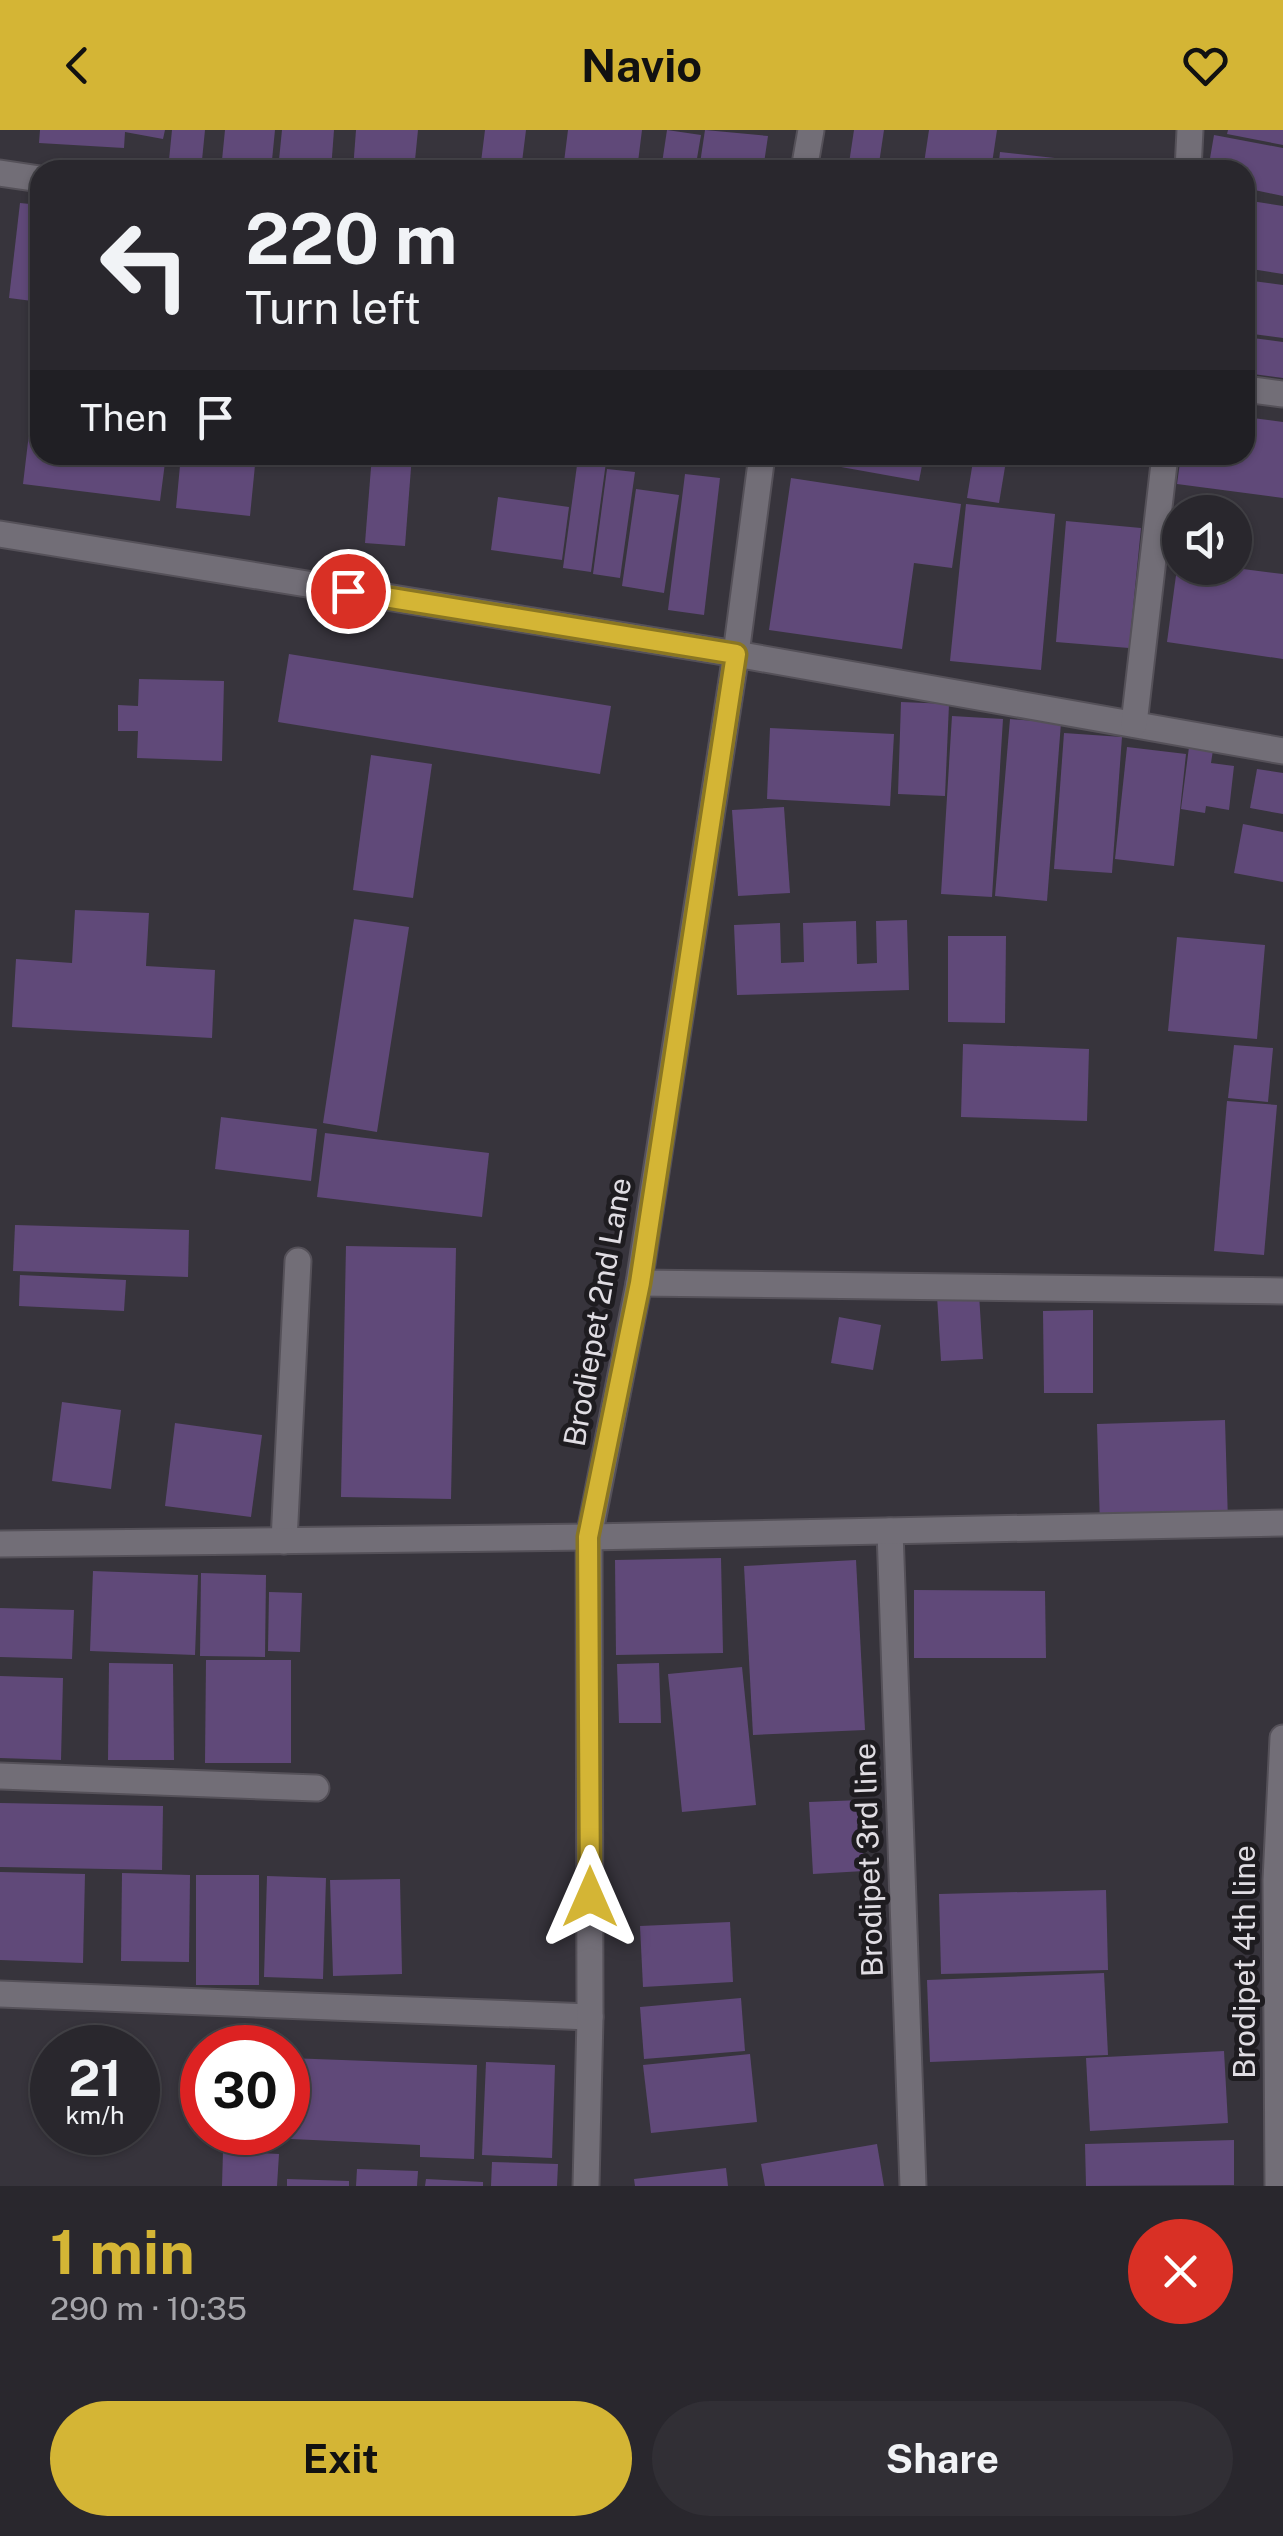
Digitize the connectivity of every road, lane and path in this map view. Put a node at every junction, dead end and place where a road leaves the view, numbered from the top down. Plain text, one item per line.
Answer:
1 (811, 130) edge
2 (1190, 130) edge
3 (806, 160) edge
4 (1188, 160) edge
5 (0, 172) edge
6 (30, 177) edge
7 (1255, 390) edge
8 (1283, 394) edge
9 (761, 465) edge
10 (1164, 465) edge
11 (0, 534) edge
12 (736, 654) junction
13 (1134, 724) junction
14 (1283, 751) edge
15 (298, 1261) dead end
16 (640, 1283) junction
17 (1283, 1291) edge
18 (1283, 1523) edge
19 (890, 1532) junction
20 (588, 1537) junction
21 (284, 1541) junction
22 (0, 1544) edge
23 (1283, 1738) edge
24 (0, 1776) edge
25 (316, 1788) dead end
26 (1280, 1880) edge
27 (0, 1994) edge
28 (590, 2017) junction
29 (1279, 2169) edge
30 (586, 2186) edge
31 (912, 2186) edge

1 - 3 street
2 - 4 street
5 - 6 street
7 - 8 street
9 - 12 street, Brodiepet 2nd Lane
10 - 13 street
11 - 12 street
12 - 13 street
12 - 16 street, Brodiepet 2nd Lane
13 - 14 street
15 - 21 street
16 - 17 street
16 - 20 street, Brodiepet 2nd Lane
18 - 19 street
19 - 20 street
19 - 31 street, Brodipet 3rd line
20 - 21 street
20 - 28 street, Brodiepet 2nd Lane
21 - 22 street
23 - 26 street, Brodipet 4th line
24 - 25 street
26 - 29 street, Brodipet 4th line
27 - 28 street
28 - 30 street, Brodiepet 2nd Lane

